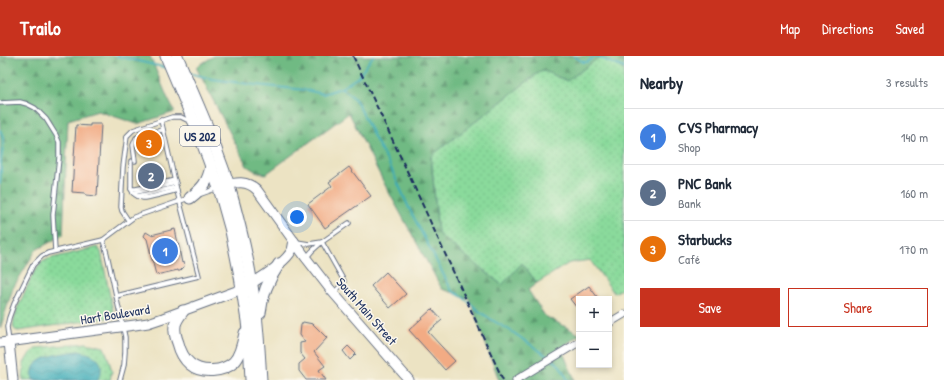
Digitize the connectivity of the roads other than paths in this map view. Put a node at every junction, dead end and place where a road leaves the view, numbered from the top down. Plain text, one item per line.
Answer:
1 (172, 57) edge
2 (184, 85) junction
3 (0, 103) edge
4 (161, 120) junction
5 (195, 124) junction
6 (163, 130) junction
7 (211, 165) junction
8 (176, 185) junction
9 (224, 186) junction
10 (132, 191) junction
11 (184, 199) junction
12 (128, 220) junction
13 (349, 223) dead end
14 (103, 240) junction
15 (294, 241) junction
16 (322, 242) junction
17 (55, 251) junction
18 (306, 258) junction
19 (283, 261) junction
20 (252, 283) junction
21 (242, 289) junction
22 (334, 294) junction
23 (116, 296) junction
24 (183, 311) junction
25 (624, 314) edge
26 (247, 321) junction
27 (612, 321) edge
28 (123, 327) junction
29 (258, 329) junction
30 (4, 342) edge
31 (576, 344) edge
32 (13, 380) edge
33 (120, 380) edge
34 (251, 380) edge
35 (261, 380) edge
36 (409, 380) edge
37 (516, 380) edge

1 - 2 highway, US 202
2 - 5 highway, US 202
2 - 9 highway, US 202
3 - 17 lane
4 - 5 lane
4 - 6 lane
4 - 12 lane
5 - 7 highway, US 202
6 - 8 lane
6 - 10 lane
7 - 9 highway, US 202
7 - 11 highway
8 - 10 lane
8 - 10 lane
8 - 11 lane
9 - 11 lane
9 - 15 street, South Main Street
9 - 20 highway, US 202
9 - 21 highway, US 202
11 - 12 lane
11 - 23 lane
12 - 14 lane
13 - 16 lane
14 - 17 lane
14 - 23 lane
15 - 16 lane
15 - 18 street, South Main Street
15 - 19 street
16 - 18 lane
16 - 22 lane
17 - 30 lane
18 - 19 street
18 - 22 street, South Main Street
19 - 20 street
19 - 29 highway
20 - 21 street, Hart Boulevard
20 - 29 highway, US 202
21 - 24 street, Hart Boulevard
21 - 26 highway, US 202
22 - 36 street, South Main Street
23 - 28 lane
24 - 26 highway
24 - 28 street, Hart Boulevard
25 - 27 street
26 - 34 highway, US 202
28 - 30 street, Hart Boulevard
28 - 33 lane
29 - 35 highway, US 202
30 - 32 street
31 - 37 street

